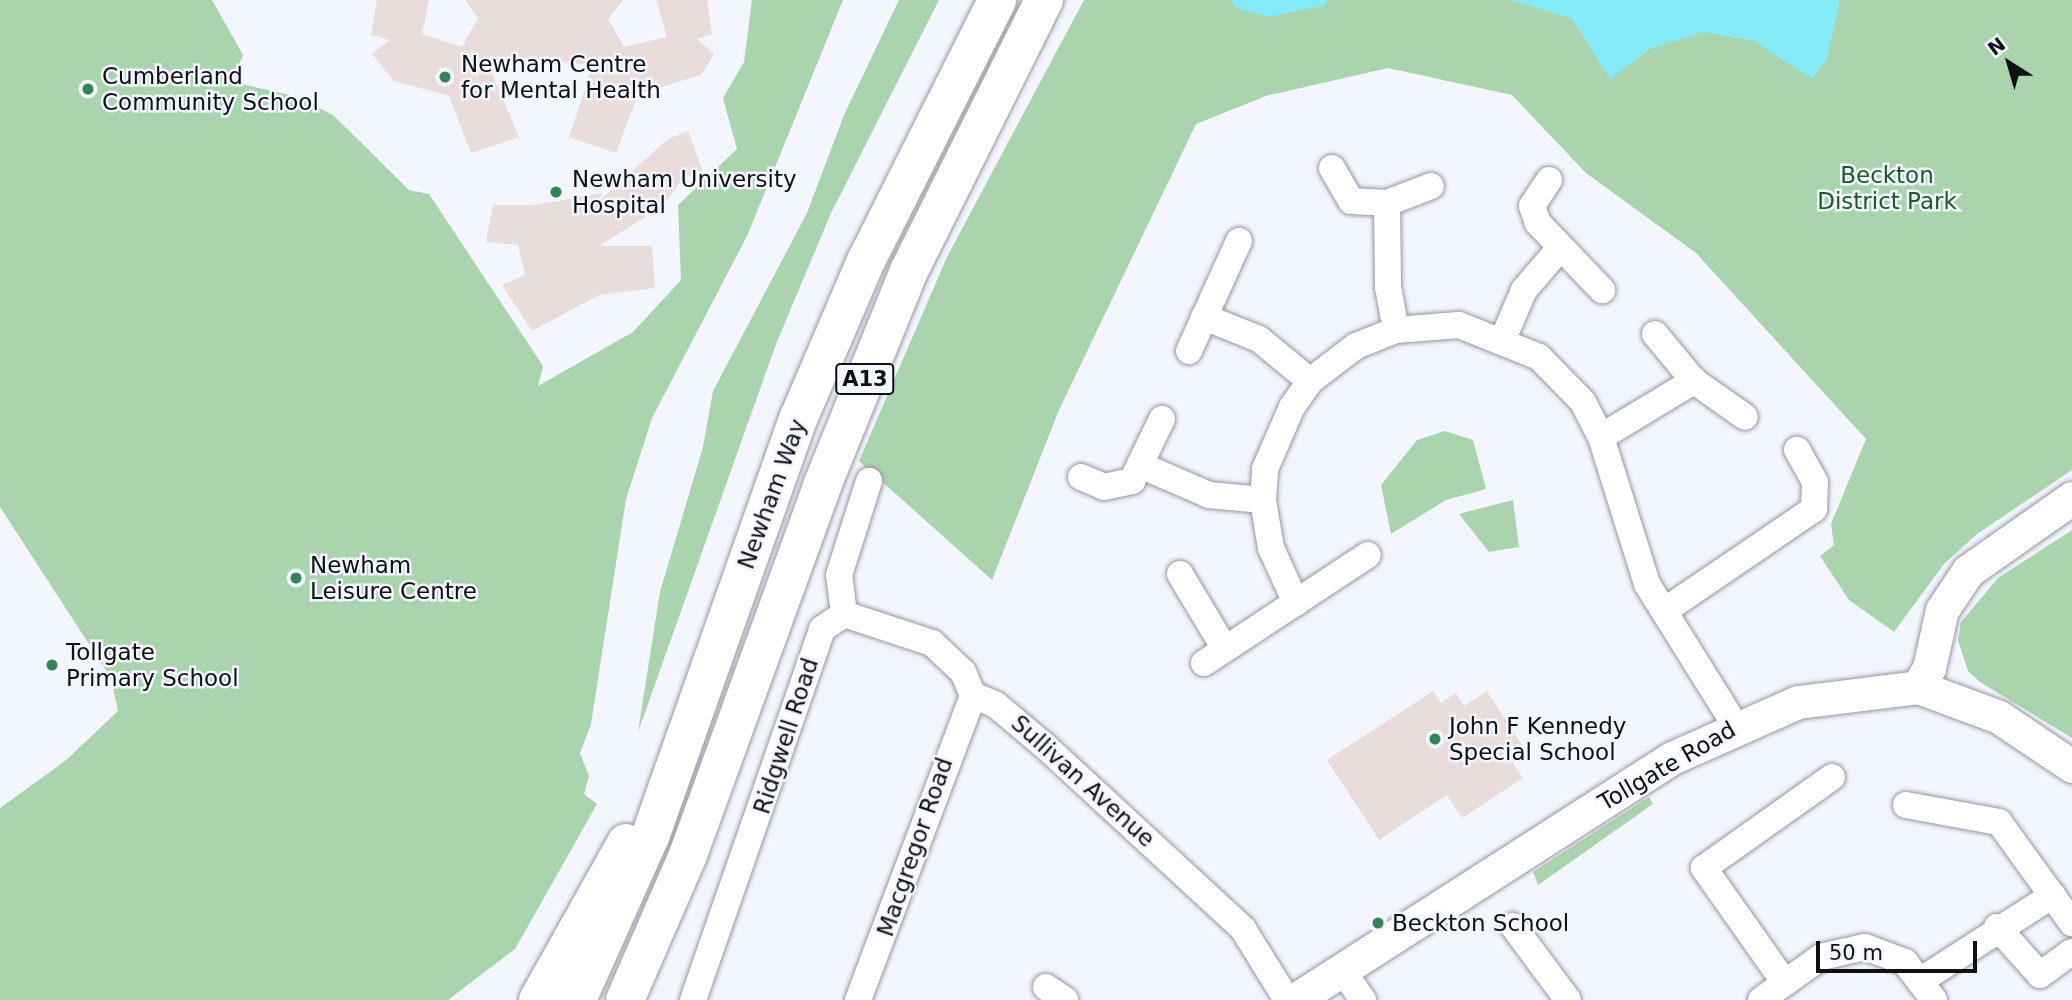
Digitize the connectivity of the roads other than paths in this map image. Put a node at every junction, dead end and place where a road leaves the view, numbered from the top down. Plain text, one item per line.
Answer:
1 (997, 0) edge
2 (1044, 0) edge
3 (1332, 168) dead end
4 (1549, 180) dead end
5 (1431, 186) dead end
6 (1387, 203) junction
7 (1239, 241) dead end
8 (1560, 248) junction
9 (1602, 290) dead end
10 (1204, 317) junction
11 (1396, 330) junction
12 (1655, 334) dead end
13 (1503, 339) junction
14 (1189, 351) dead end
15 (1310, 381) junction
16 (1694, 381) junction
17 (1745, 416) dead end
18 (1162, 419) dead end
19 (1601, 437) junction
20 (1797, 450) dead end
21 (1140, 465) junction
22 (1081, 477) dead end
23 (869, 481) dead end
24 (2072, 498) edge
25 (1263, 500) junction
26 (1368, 555) dead end
27 (1180, 574) dead end
28 (1296, 603) junction
29 (1664, 611) junction
30 (844, 614) junction
31 (1918, 687) junction
32 (973, 695) junction
33 (1735, 725) junction
34 (690, 732) junction
35 (2072, 766) edge
36 (720, 773) junction
37 (1832, 777) dead end
38 (1906, 804) dead end
39 (2053, 895) junction
40 (2072, 923) edge
41 (1513, 926) dead end
42 (1997, 927) junction
43 (2072, 952) edge
44 (1342, 970) junction
45 (1785, 983) junction
46 (1927, 991) edge
47 (538, 1000) edge
48 (577, 1000) edge
49 (625, 1000) edge
50 (650, 1000) edge
51 (693, 1000) edge
52 (858, 1000) edge
53 (1287, 1000) edge
54 (1295, 1000) edge
55 (1363, 1000) edge
56 (1566, 1000) edge
57 (1761, 1000) edge

1 - 34 highway, Newham Way / A13
2 - 36 highway, Newham Way / A13
3 - 6 street
4 - 8 street
5 - 6 street
6 - 11 street
7 - 10 street
8 - 9 street
8 - 13 street
10 - 14 street
10 - 15 street
11 - 13 street
11 - 15 street
12 - 16 street
13 - 19 street
15 - 25 street
16 - 17 street
16 - 19 street
18 - 21 street
19 - 29 street
20 - 29 street
21 - 22 street
21 - 25 street
23 - 30 street
24 - 31 street
25 - 28 street
26 - 28 street
27 - 28 street
29 - 33 street
30 - 32 street
30 - 51 street, Ridgwell Road
31 - 33 street, Tollgate Road
31 - 35 street
32 - 52 street, Macgregor Road
32 - 53 street, Sullivan Avenue
33 - 44 street, Tollgate Road
34 - 47 highway, A13
34 - 48 highway, Newham Way / A13
36 - 49 highway, Newham Way / A13
36 - 50 highway
37 - 45 street
38 - 39 street
39 - 40 street
39 - 42 street
41 - 56 street
42 - 43 street
42 - 46 street
44 - 54 street, Tollgate Road
44 - 55 street
45 - 46 street
45 - 57 street

